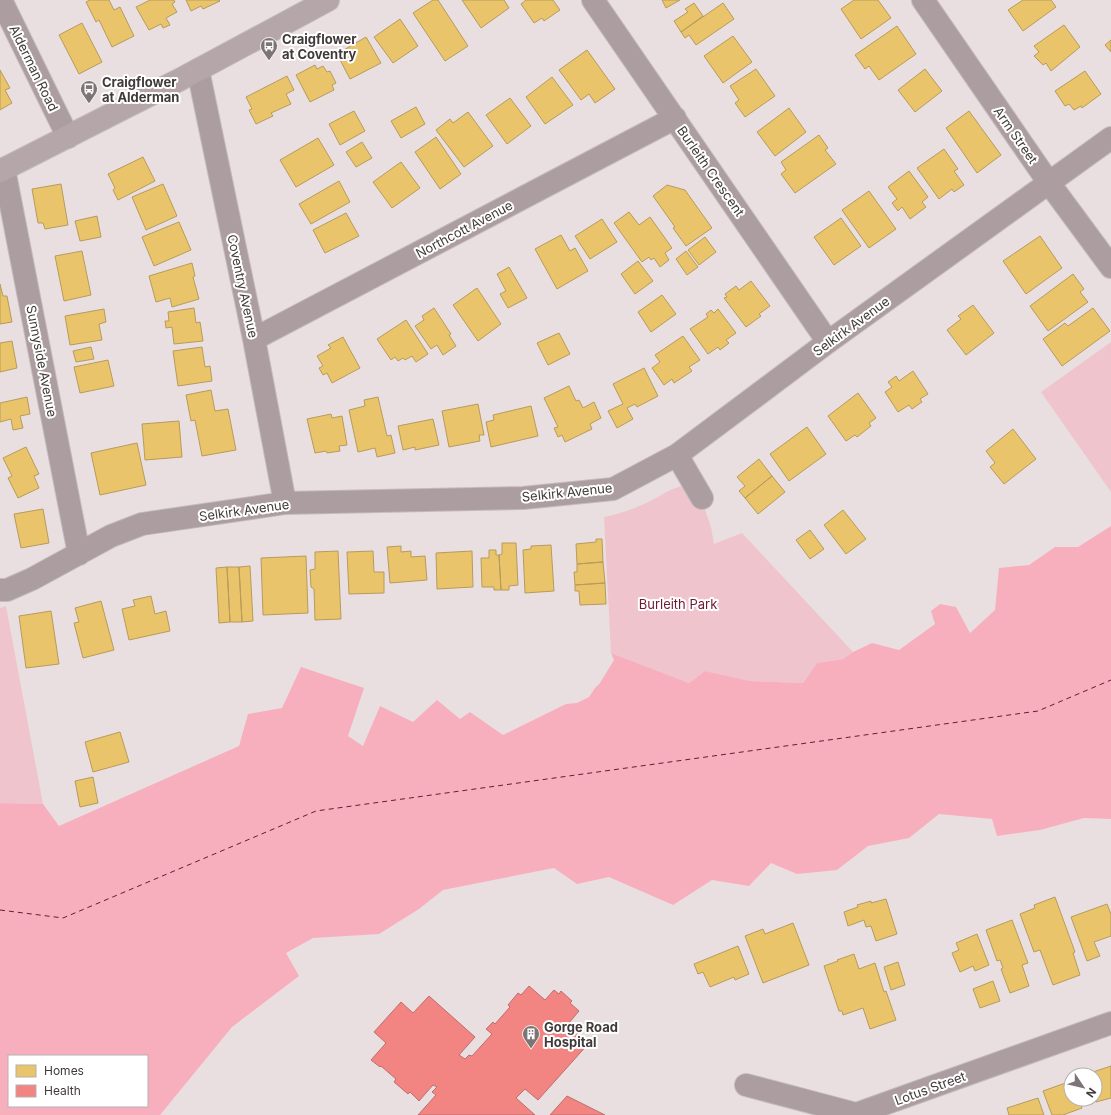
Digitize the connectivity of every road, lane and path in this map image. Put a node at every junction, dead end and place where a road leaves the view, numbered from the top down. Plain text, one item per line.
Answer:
1 (1, 0) edge
2 (328, 0) edge
3 (593, 0) edge
4 (923, 0) edge
5 (198, 70) junction
6 (675, 118) junction
7 (68, 137) junction
8 (1111, 138) edge
9 (2, 170) edge
10 (1049, 183) junction
11 (1111, 267) edge
12 (254, 339) junction
13 (828, 342) junction
14 (677, 455) junction
15 (702, 498) dead end
16 (285, 503) junction
17 (79, 554) junction
18 (0, 590) edge
19 (1111, 1023) edge
20 (746, 1085) dead end
21 (856, 1115) edge

1 - 7 street, Alderman Road
2 - 5 main road
3 - 6 street, Burleith Crescent
4 - 10 street, Arm Street
5 - 7 main road
5 - 12 street, Coventry Avenue
6 - 12 street, Northcott Avenue
6 - 13 street, Burleith Crescent
7 - 9 main road
8 - 10 street, Selkirk Avenue
9 - 17 street, Sunnyside Avenue
10 - 11 street, Arm Street
10 - 13 street, Selkirk Avenue
12 - 16 street, Coventry Avenue
13 - 14 street, Selkirk Avenue
14 - 15 street
14 - 16 street, Selkirk Avenue
16 - 17 street, Selkirk Avenue
17 - 18 street, Selkirk Avenue
19 - 21 street, Lotus Street
20 - 21 street, Lotus Street

